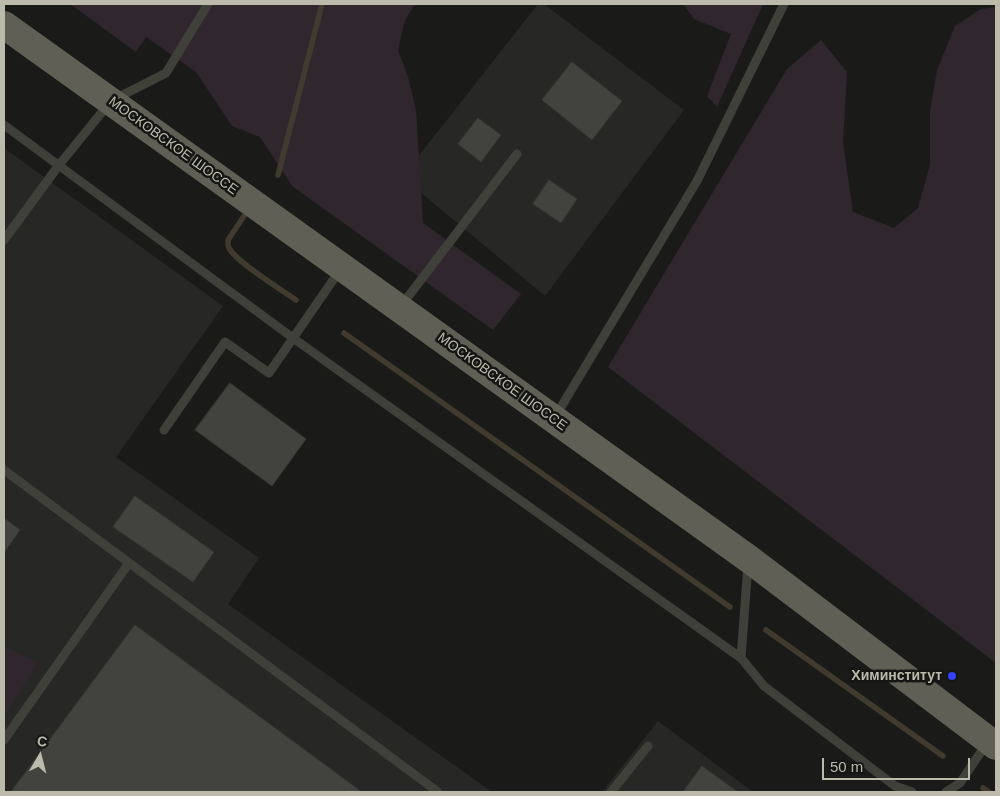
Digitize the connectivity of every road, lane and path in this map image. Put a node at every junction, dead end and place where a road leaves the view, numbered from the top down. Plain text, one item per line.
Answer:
1 (208, 4) edge
2 (784, 4) edge
3 (4, 25) edge
4 (111, 102) junction
5 (4, 125) edge
6 (517, 154) dead end
7 (59, 165) junction
8 (4, 240) edge
9 (342, 267) junction
10 (399, 308) junction
11 (293, 338) junction
12 (553, 419) junction
13 (164, 430) dead end
14 (4, 470) edge
15 (749, 559) junction
16 (129, 563) junction
17 (741, 658) junction
18 (4, 740) edge
19 (992, 744) edge
20 (648, 746) dead end
21 (960, 782) junction
22 (438, 792) edge
23 (611, 792) edge
24 (912, 792) edge
25 (946, 792) edge
26 (953, 792) edge

1 - 4 lane
2 - 12 lane
3 - 4 main road, МОСКОВСКОЕ ШОССЕ
4 - 7 lane
4 - 9 main road, МОСКОВСКОЕ ШОССЕ
5 - 7 lane
6 - 10 lane
7 - 8 lane
7 - 11 lane
9 - 10 main road, МОСКОВСКОЕ ШОССЕ
9 - 11 lane
10 - 12 main road, МОСКОВСКОЕ ШОССЕ
11 - 13 lane
11 - 17 lane
12 - 15 main road, МОСКОВСКОЕ ШОССЕ
14 - 16 lane
15 - 17 lane
15 - 19 main road, МОСКОВСКОЕ ШОССЕ
16 - 18 lane
16 - 22 lane
17 - 24 lane
19 - 21 lane
20 - 23 lane
21 - 25 lane
21 - 26 lane

